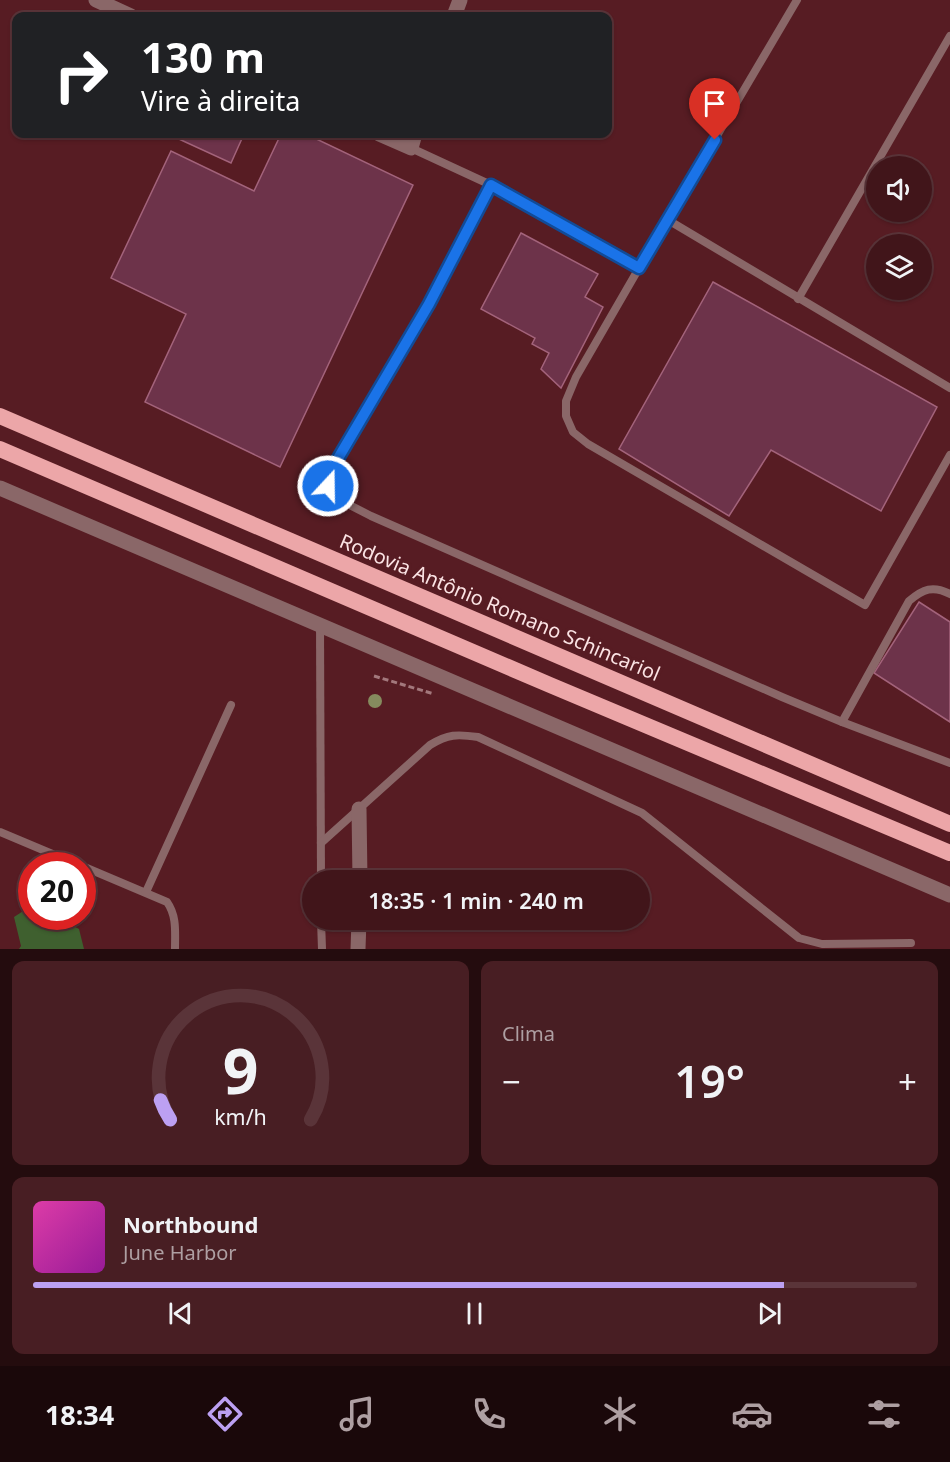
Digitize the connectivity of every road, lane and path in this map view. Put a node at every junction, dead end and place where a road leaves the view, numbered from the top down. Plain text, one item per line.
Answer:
1 (96, 0) edge
2 (796, 0) edge
3 (122, 12) edge
4 (950, 36) edge
5 (413, 141) edge
6 (491, 185) junction
7 (668, 220) junction
8 (639, 268) junction
9 (798, 298) junction
10 (950, 388) edge
11 (0, 416) edge
12 (0, 448) edge
13 (950, 455) edge
14 (0, 488) edge
15 (950, 594) edge
16 (320, 624) junction
17 (374, 676) dead end
18 (444, 698) dead end
19 (231, 705) dead end
20 (842, 722) junction
21 (950, 763) edge
22 (359, 809) junction
23 (950, 824) edge
24 (0, 832) edge
25 (321, 843) junction
26 (48, 852) edge
27 (950, 853) edge
28 (321, 870) edge
29 (360, 870) edge
30 (96, 872) edge
31 (146, 892) junction
32 (950, 895) edge
33 (321, 930) edge
34 (359, 930) edge
35 (911, 943) dead end
36 (822, 946) edge
37 (175, 949) edge
38 (322, 949) edge
39 (358, 949) edge

1 - 3 street
2 - 7 lane
4 - 9 lane
5 - 6 lane
6 - 8 lane
6 - 20 lane
7 - 8 lane
7 - 9 lane
8 - 13 lane
9 - 10 lane
11 - 23 highway, Rodovia Antônio Romano Schincariol
12 - 27 highway
14 - 16 street
15 - 20 lane
16 - 25 lane
16 - 32 street
17 - 18 path
19 - 31 lane
20 - 21 lane
22 - 25 lane
22 - 29 street
22 - 36 lane
24 - 26 lane
25 - 28 lane
30 - 31 lane
31 - 37 lane
33 - 38 lane
34 - 39 street
35 - 36 lane

